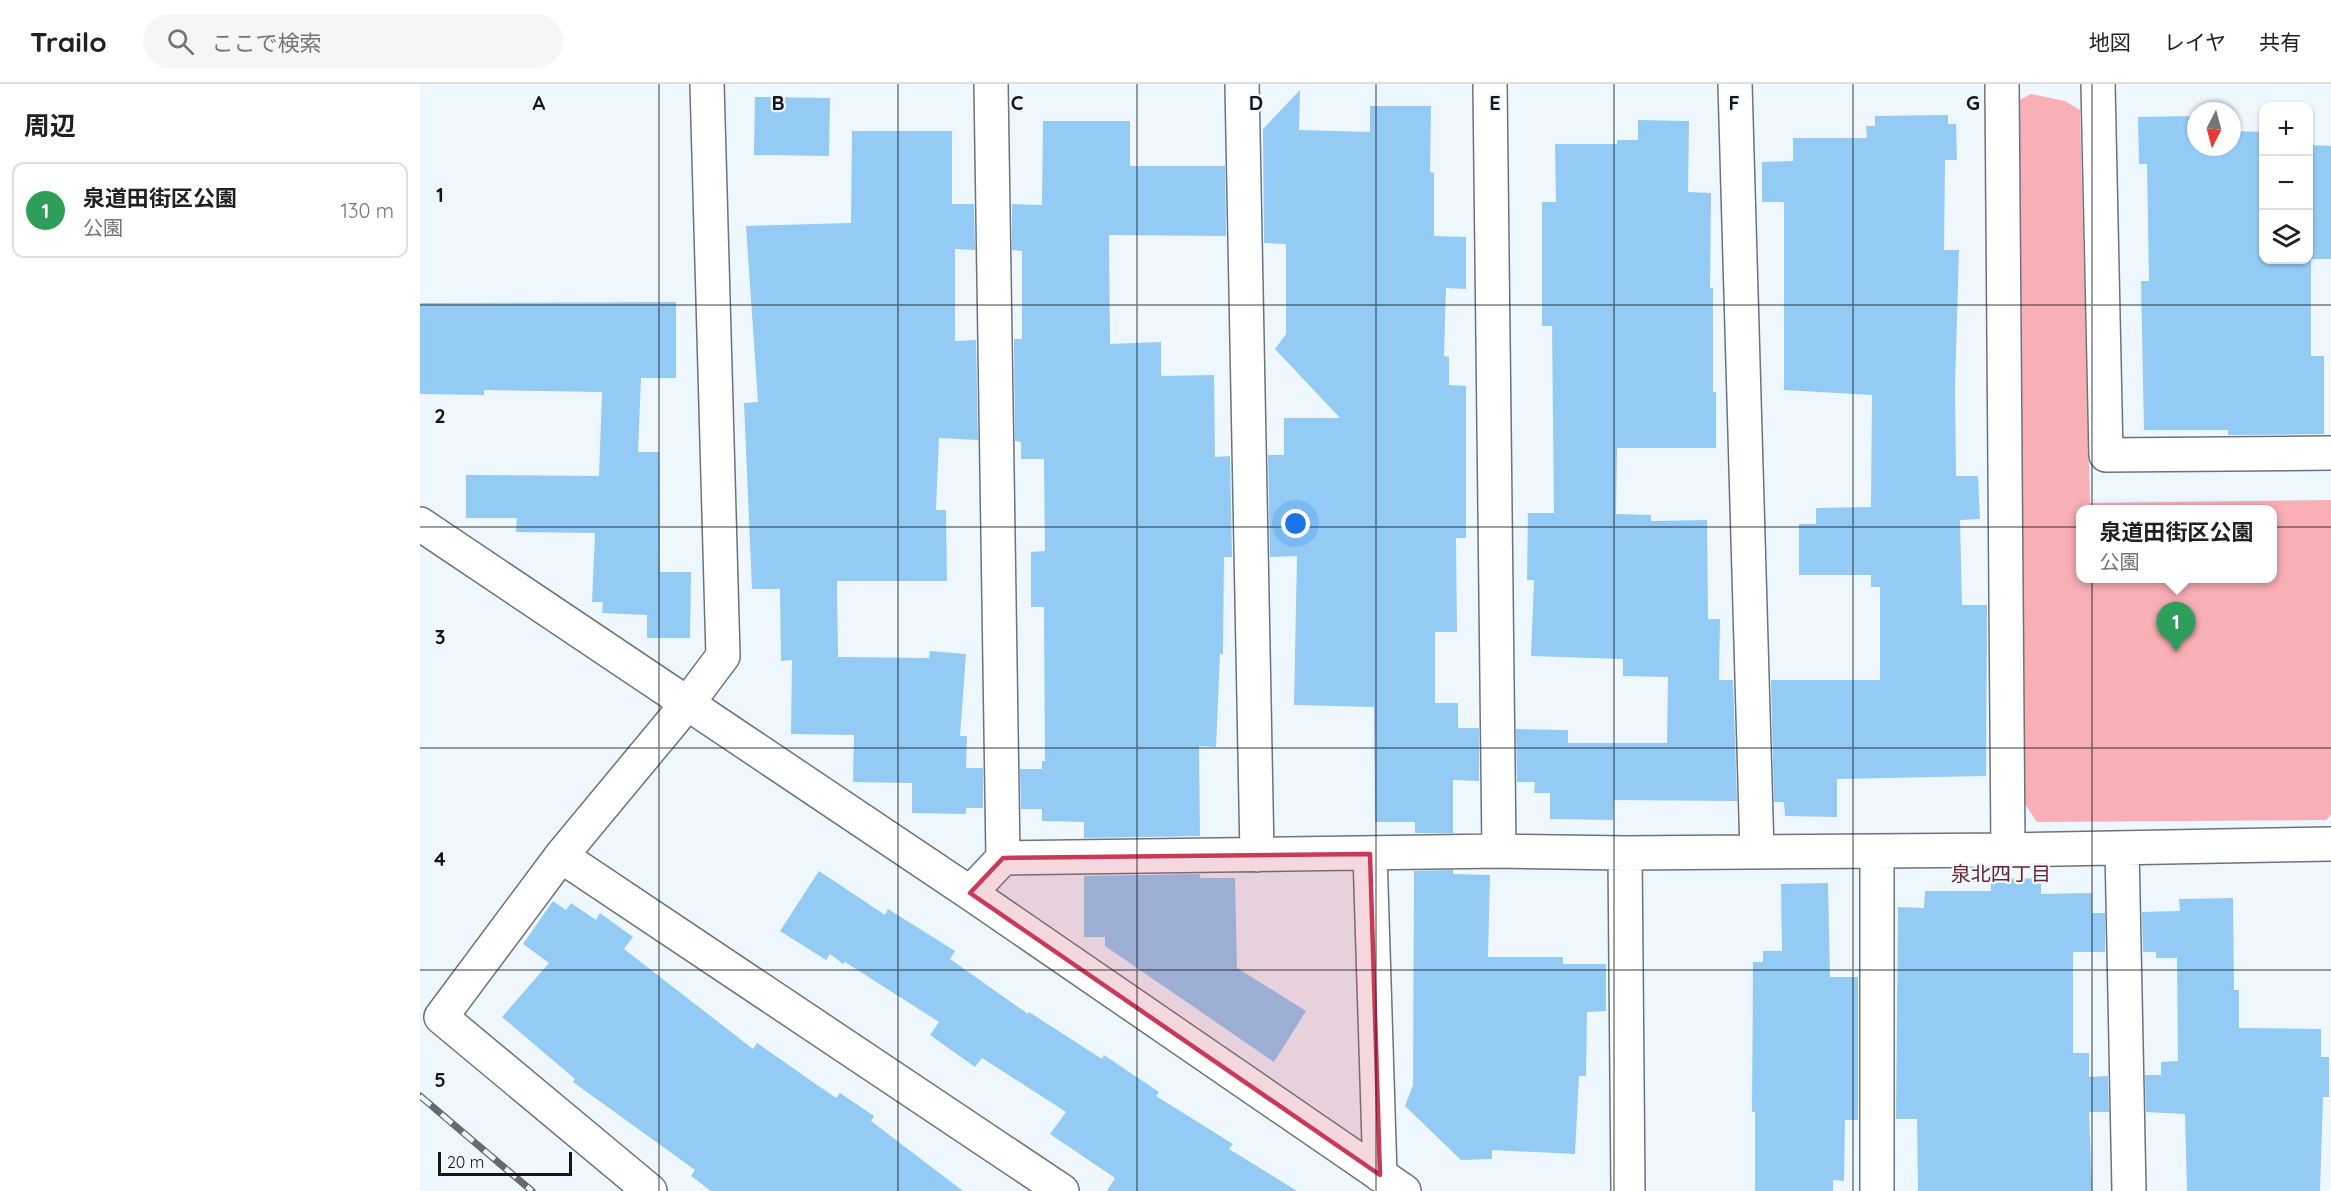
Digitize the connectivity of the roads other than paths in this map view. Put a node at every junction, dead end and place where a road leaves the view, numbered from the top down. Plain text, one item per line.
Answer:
1 (707, 84) edge
2 (991, 84) edge
3 (1242, 84) edge
4 (1490, 84) edge
5 (1736, 84) edge
6 (2002, 84) edge
7 (2098, 84) edge
8 (2331, 453) edge
9 (420, 524) edge
10 (687, 704) junction
11 (2331, 843) edge
12 (2122, 848) junction
13 (2008, 850) junction
14 (1499, 851) junction
15 (1877, 851) junction
16 (1757, 852) junction
17 (1625, 853) junction
18 (1370, 854) junction
19 (1257, 855) junction
20 (561, 856) junction
21 (1003, 858) junction
22 (970, 893) junction
23 (1392, 1183) edge
24 (650, 1191) edge
25 (1062, 1191) edge
26 (1628, 1191) edge
27 (1877, 1191) edge
28 (2129, 1191) edge

1 - 10 street
2 - 21 street
3 - 19 street
4 - 14 street
5 - 16 street
6 - 13 street
7 - 8 street
9 - 10 street
10 - 20 street
10 - 22 street
11 - 12 street
12 - 13 street
12 - 28 street
13 - 15 street
14 - 17 street
14 - 18 street
15 - 16 street
15 - 27 street
16 - 17 street
17 - 26 street
18 - 19 street
18 - 23 street
19 - 21 street
20 - 24 street
20 - 25 street
21 - 22 street
22 - 23 street

